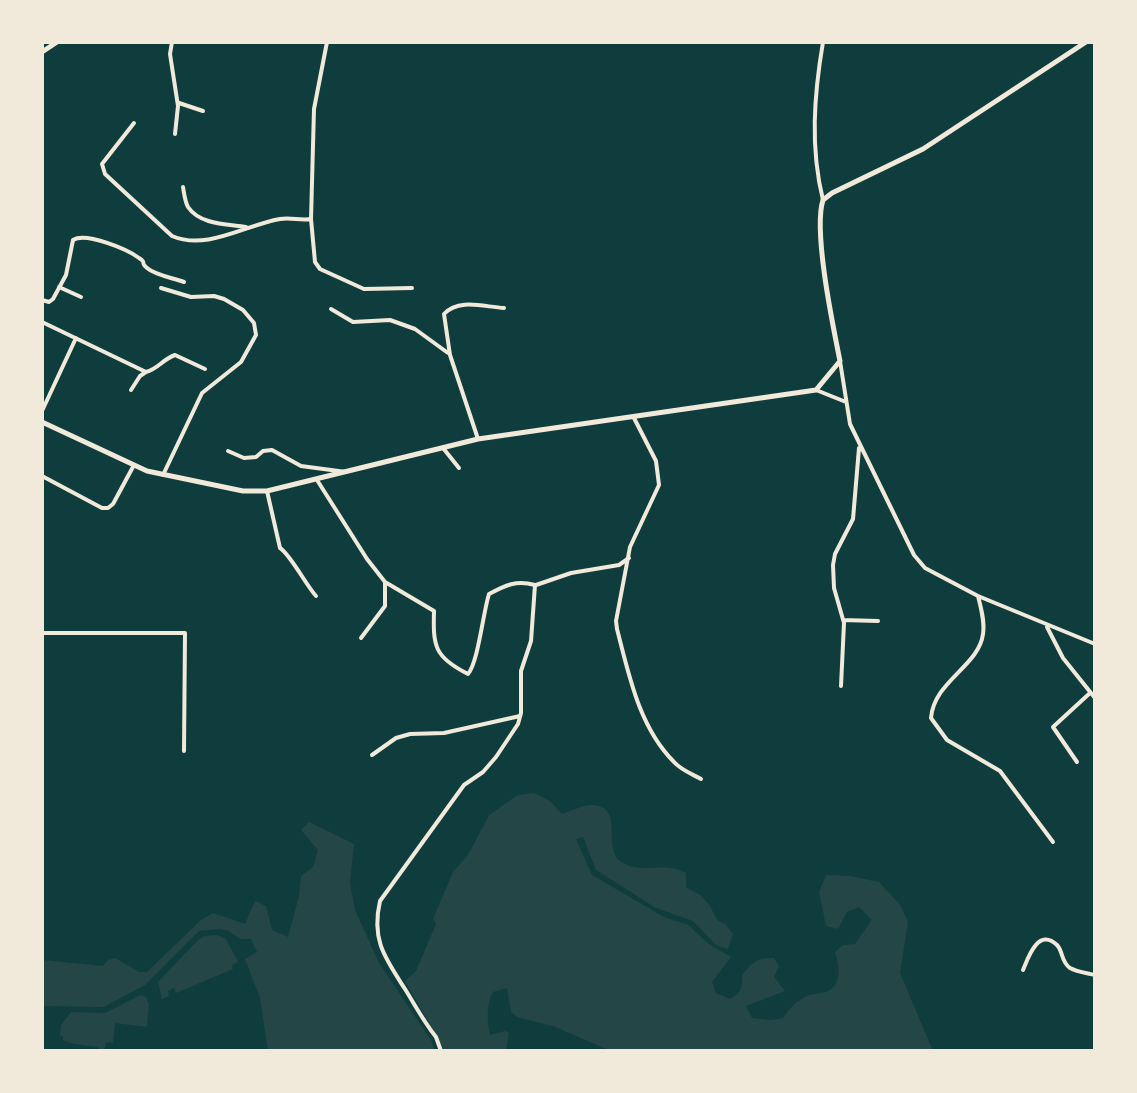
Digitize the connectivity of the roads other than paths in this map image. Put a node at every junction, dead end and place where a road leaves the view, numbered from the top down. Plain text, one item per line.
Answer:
1 (57, 42) edge
2 (172, 42) edge
3 (327, 42) edge
4 (823, 42) edge
5 (1086, 42) edge
6 (42, 52) edge
7 (178, 103) junction
8 (203, 111) dead end
9 (134, 123) dead end
10 (175, 134) dead end
11 (183, 187) dead end
12 (823, 200) junction
13 (311, 219) junction
14 (248, 227) junction
15 (184, 282) dead end
16 (59, 287) junction
17 (161, 288) dead end
18 (412, 288) dead end
19 (81, 297) dead end
20 (42, 300) edge
21 (504, 308) dead end
22 (331, 309) dead end
23 (42, 322) edge
24 (76, 338) junction
25 (450, 355) junction
26 (840, 361) junction
27 (205, 369) dead end
28 (146, 372) junction
29 (131, 390) dead end
30 (816, 390) junction
31 (846, 402) junction
32 (44, 404) edge
33 (42, 411) edge
34 (634, 418) junction
35 (42, 422) edge
36 (478, 439) junction
37 (860, 446) junction
38 (443, 448) junction
39 (228, 451) dead end
40 (134, 465) junction
41 (459, 468) dead end
42 (348, 472) junction
43 (163, 475) junction
44 (42, 476) edge
45 (317, 480) junction
46 (267, 491) junction
47 (629, 558) junction
48 (385, 582) junction
49 (535, 585) junction
50 (316, 596) dead end
51 (978, 596) junction
52 (843, 620) junction
53 (878, 621) dead end
54 (1046, 625) junction
55 (42, 633) edge
56 (361, 638) dead end
57 (1095, 644) edge
58 (841, 686) dead end
59 (1090, 693) junction
60 (1095, 698) edge
61 (520, 716) junction
62 (184, 751) dead end
63 (372, 755) dead end
64 (1077, 762) dead end
65 (701, 779) dead end
66 (1053, 842) dead end
67 (1023, 970) dead end
68 (1095, 975) edge
69 (441, 1051) edge

1 - 6 street
2 - 7 street
3 - 13 street
4 - 12 street
5 - 12 street
7 - 8 street
7 - 10 street
9 - 14 street
11 - 14 street
12 - 26 street
13 - 14 street
13 - 18 street
15 - 16 street
16 - 19 street
16 - 20 street
17 - 43 street
21 - 25 street
22 - 25 street
23 - 24 street
24 - 28 street
24 - 32 street
25 - 36 street
26 - 30 street
26 - 31 street
27 - 28 street
28 - 29 street
30 - 31 street
30 - 34 street
31 - 37 street
32 - 33 street
34 - 36 street
34 - 47 street
35 - 40 street
36 - 38 street
37 - 51 street
37 - 52 street
38 - 41 street
38 - 42 street
39 - 42 street
40 - 43 street
40 - 44 street
42 - 45 street
43 - 46 street
45 - 46 street
45 - 48 street
46 - 50 street
47 - 49 street
47 - 65 street
48 - 49 street
48 - 56 street
49 - 61 street
51 - 54 street
51 - 66 street
52 - 53 street
52 - 58 street
54 - 57 street
54 - 59 street
55 - 62 street
59 - 60 street
59 - 64 street
61 - 63 street
61 - 69 street
67 - 68 street

